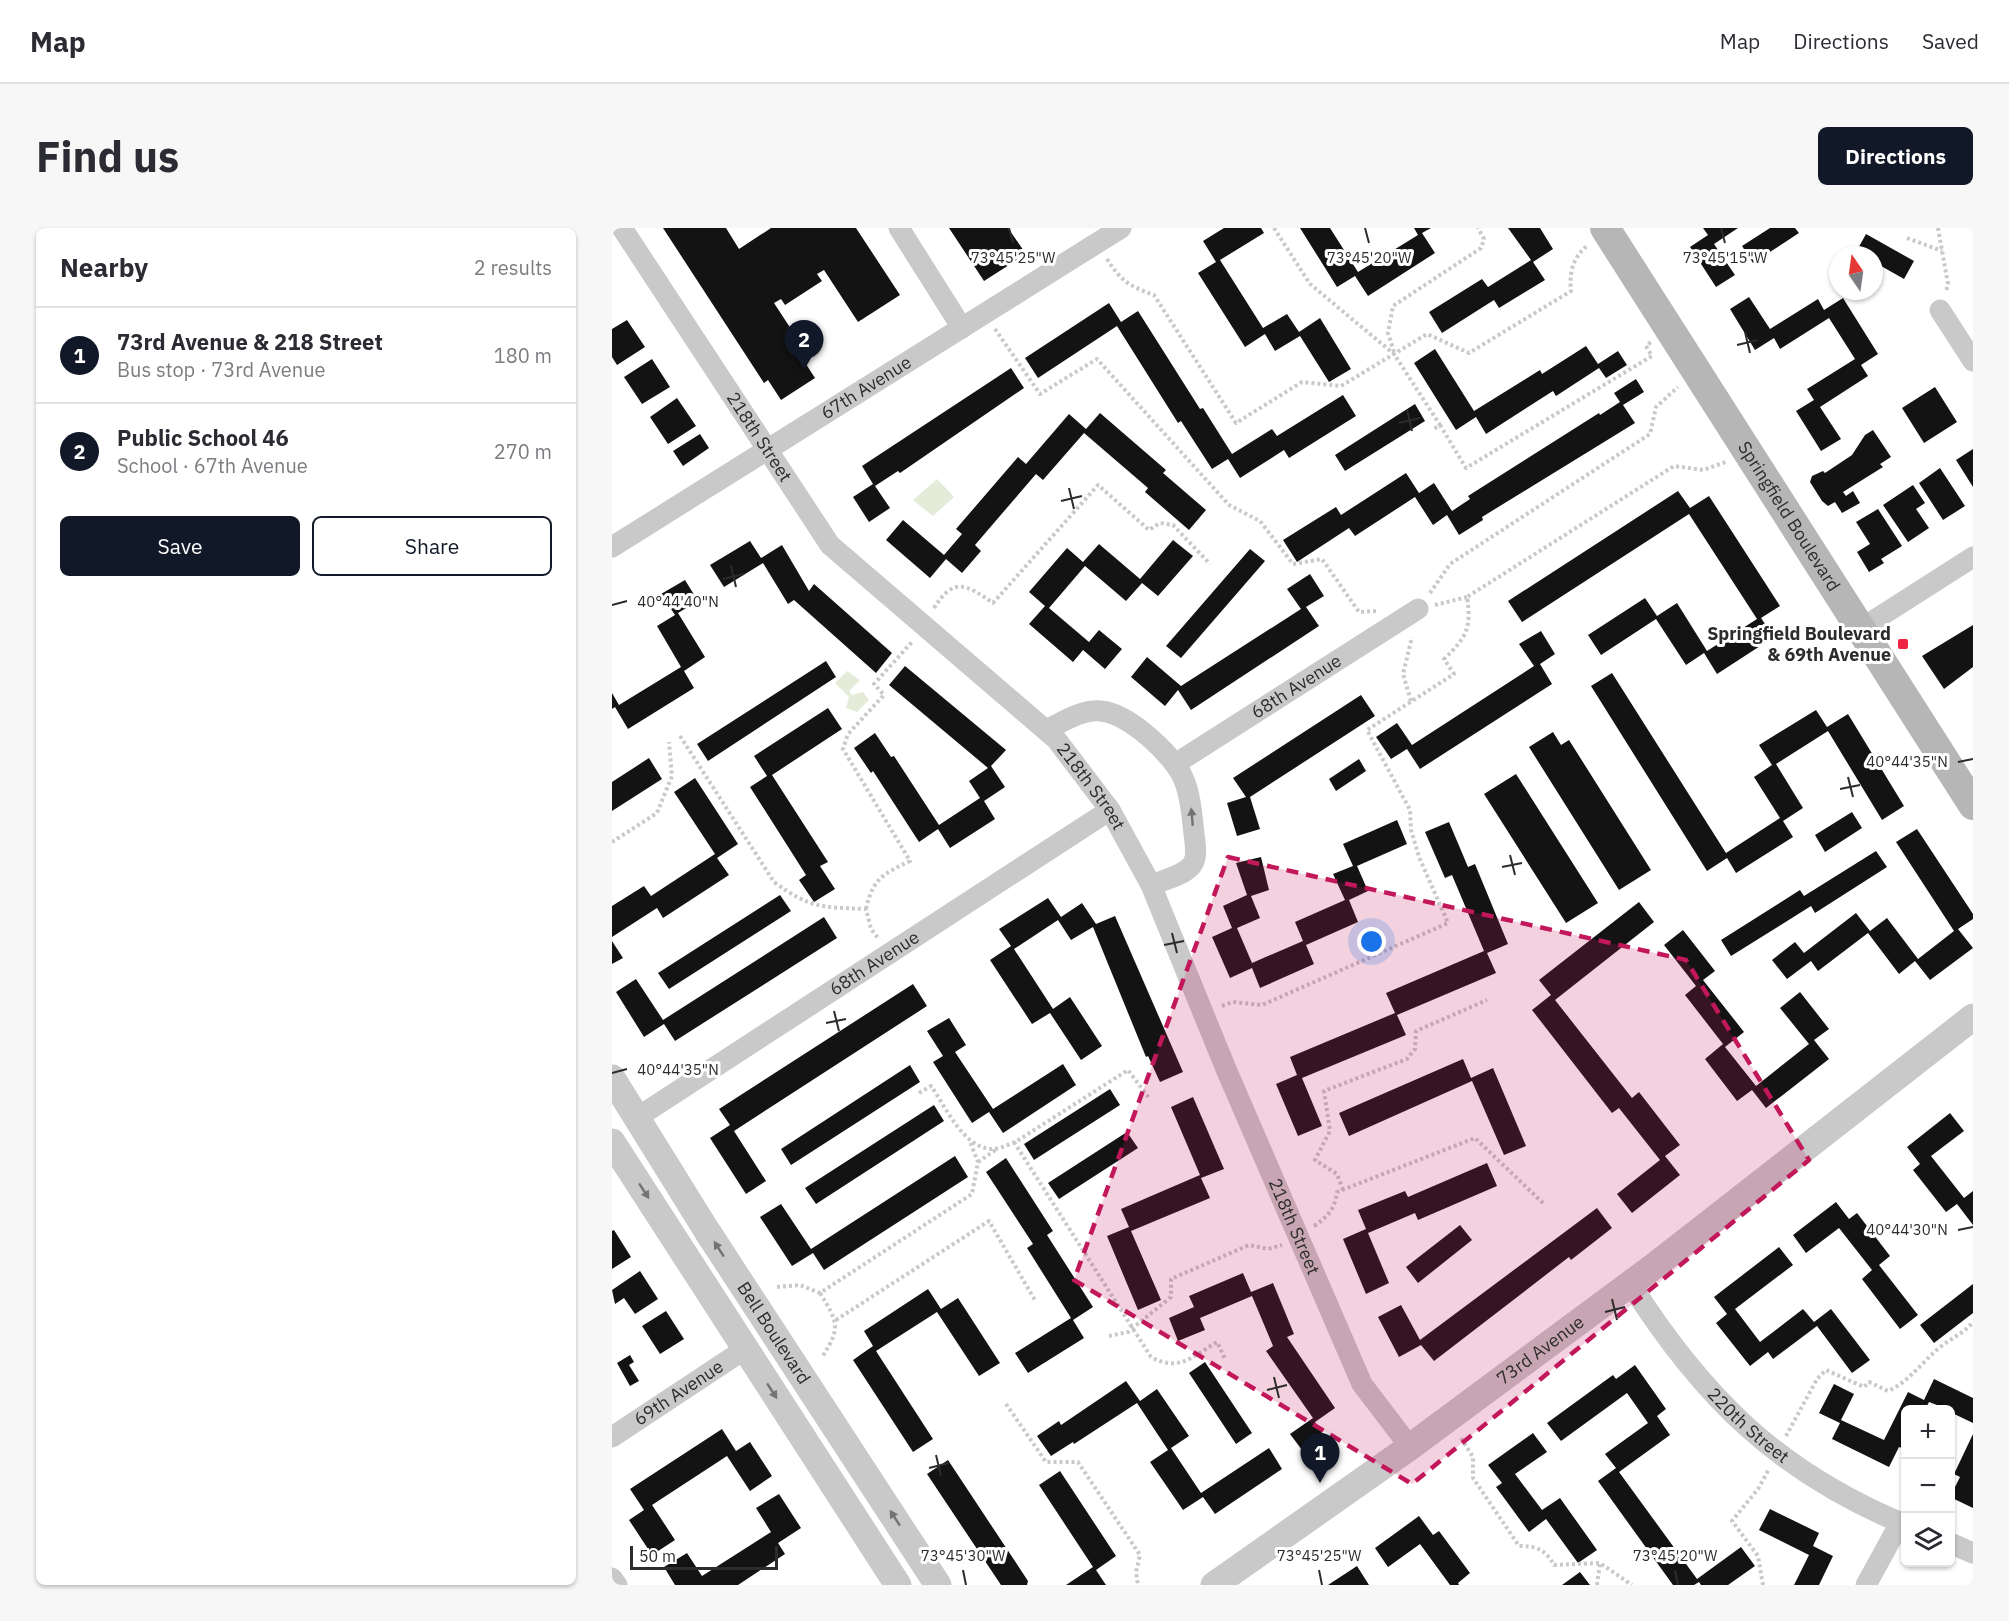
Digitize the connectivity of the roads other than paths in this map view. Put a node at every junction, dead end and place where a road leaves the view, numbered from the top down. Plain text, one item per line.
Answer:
1 (622, 228) edge
2 (900, 228) edge
3 (1121, 228) edge
4 (1606, 230) edge
5 (1940, 310) road end
6 (962, 328) junction
7 (1973, 361) edge
8 (766, 451) junction
9 (612, 547) edge
10 (1973, 557) edge
11 (1418, 609) road end
12 (1862, 628) junction
13 (1046, 730) junction
14 (1175, 764) junction
15 (1973, 805) edge
16 (1110, 810) junction
17 (1151, 885) junction
18 (1973, 1017) edge
19 (612, 1078) edge
20 (638, 1117) junction
21 (612, 1142) edge
22 (1630, 1283) junction
23 (746, 1349) junction
24 (612, 1437) edge
25 (1410, 1447) junction
26 (1901, 1523) edge
27 (1901, 1527) edge
28 (1955, 1545) edge
29 (1973, 1553) edge
30 (612, 1578) edge
31 (617, 1585) edge
32 (897, 1585) edge
33 (938, 1585) edge
34 (1215, 1585) edge
35 (1866, 1585) edge

1 - 8 street, 218th Street
2 - 6 street
3 - 6 street, 67th Avenue
4 - 12 main road, Springfield Boulevard
5 - 7 street
6 - 8 street, 67th Avenue
8 - 9 street, 67th Avenue
8 - 13 street, 218th Street
10 - 12 street
11 - 14 street, 68th Avenue
12 - 15 main road, Springfield Boulevard
13 - 14 street
13 - 16 street, 218th Street
17 -> 14 street
16 - 17 street, 218th Street
16 - 20 street, 68th Avenue
17 - 25 street, 218th Street
18 - 22 street, 73rd Avenue
19 - 20 street, Bell Boulevard
33 -> 20 street, Bell Boulevard
21 -> 23 street, Bell Boulevard
22 - 25 street, 73rd Avenue
22 - 26 street, 220th Street
23 - 24 street, 69th Avenue
23 -> 32 street, Bell Boulevard
25 - 34 street, 73rd Avenue
27 - 35 street
28 - 29 street
30 - 31 street

